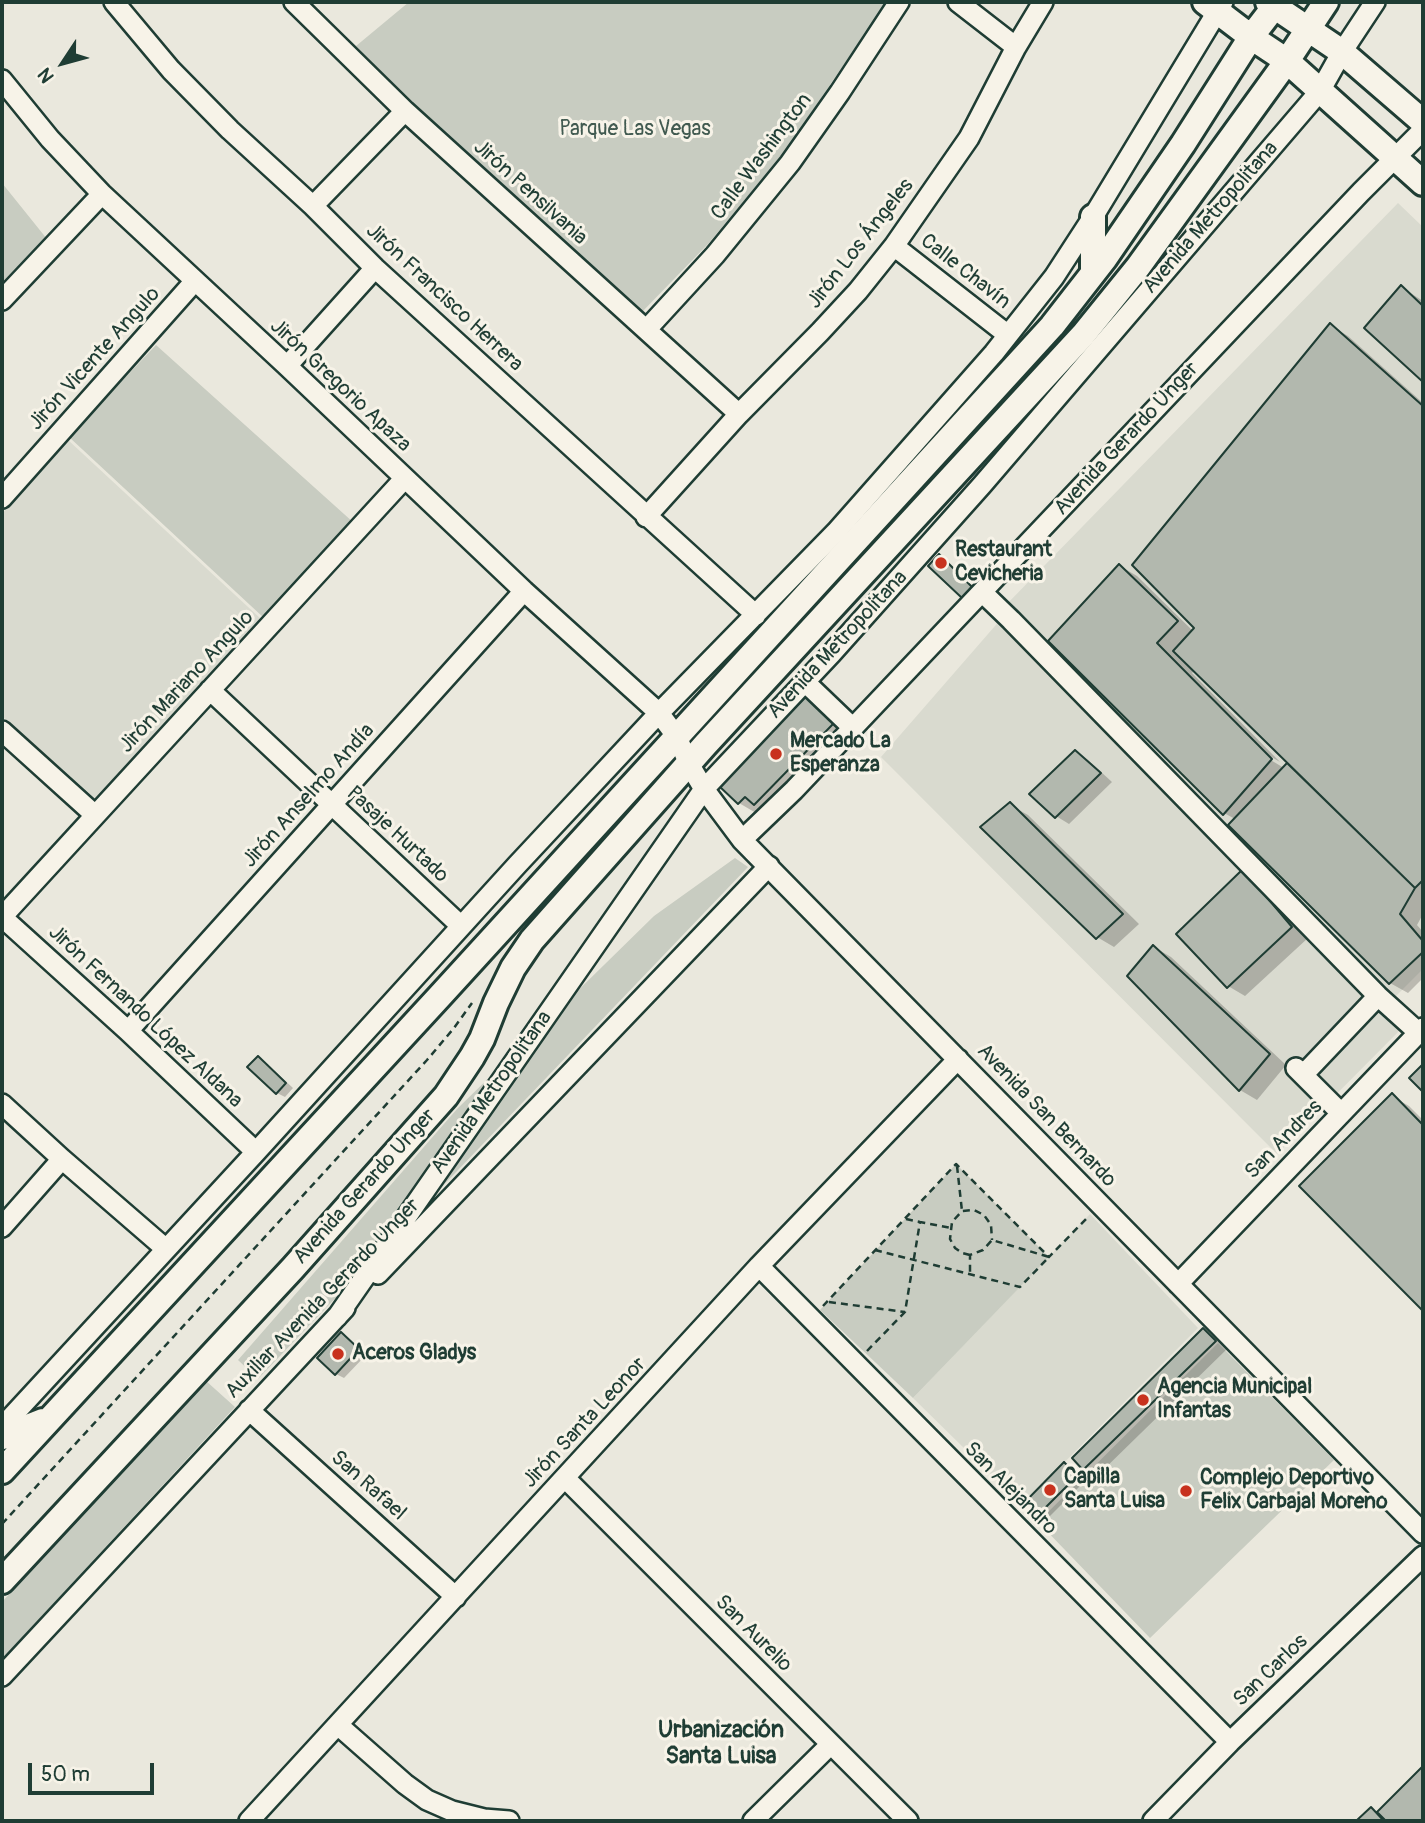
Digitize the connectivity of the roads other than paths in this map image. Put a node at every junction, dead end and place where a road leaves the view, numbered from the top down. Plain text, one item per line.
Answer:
1 (114, 2) edge
2 (899, 2) edge
3 (958, 2) edge
4 (1043, 2) edge
5 (1326, 2) edge
6 (1375, 2) edge
7 (300, 3) edge
8 (1274, 3) edge
9 (1215, 5) edge
10 (1308, 27) junction
11 (1251, 37) junction
12 (1016, 47) junction
13 (1342, 51) junction
14 (1287, 61) junction
15 (2, 80) edge
16 (1320, 91) junction
17 (405, 111) junction
18 (1423, 122) edge
19 (1423, 130) edge
20 (1395, 157) junction
21 (1423, 183) edge
22 (102, 194) junction
23 (313, 206) junction
24 (1093, 218) junction
25 (894, 246) junction
26 (375, 268) junction
27 (1093, 273) junction
28 (194, 282) junction
29 (2, 300) edge
30 (647, 329) junction
31 (1008, 335) junction
32 (287, 366) junction
33 (739, 414) junction
34 (405, 478) junction
35 (2, 498) edge
36 (646, 517) junction
37 (524, 592) junction
38 (982, 592) junction
39 (756, 615) junction
40 (805, 682) junction
41 (210, 690) junction
42 (659, 713) junction
43 (853, 728) junction
44 (2, 731) edge
45 (677, 737) junction
46 (689, 764) junction
47 (704, 789) junction
48 (331, 805) junction
49 (95, 815) junction
50 (742, 839) junction
51 (769, 866) junction
52 (2, 917) edge
53 (461, 926) junction
54 (1378, 996) junction
55 (1421, 1030) edge
56 (128, 1031) junction
57 (958, 1059) junction
58 (2, 1104) edge
59 (1342, 1114) junction
60 (256, 1152) junction
61 (62, 1159) junction
62 (2, 1227) edge
63 (166, 1249) junction
64 (760, 1266) junction
65 (1178, 1284) junction
66 (337, 1317) junction
67 (249, 1410) junction
68 (51, 1418) junction
69 (2, 1427) edge
70 (2, 1437) edge
71 (2, 1471) edge
72 (565, 1478) junction
73 (1423, 1533) edge
74 (1423, 1556) edge
75 (2, 1581) edge
76 (456, 1597) junction
77 (2, 1676) edge
78 (338, 1725) junction
79 (1230, 1742) junction
80 (831, 1744) junction
81 (249, 1821) edge
82 (509, 1821) edge
83 (753, 1821) edge
84 (908, 1821) edge
85 (1153, 1821) edge

1 - 23 street, Jirón Francisco Herrera
2 - 30 street, Calle Washington
3 - 12 street
4 - 12 street, Jirón Los Ángeles
5 - 10 main road, Avenida Metropolitana
6 - 13 street, Avenida Metropolitana
7 - 17 street, Jirón Pensilvania
8 - 10 main road
8 - 11 main road
9 - 11 main road
9 - 24 street
10 - 13 main road
10 - 14 main road, Avenida Metropolitana
11 - 14 main road
11 - 27 main road
12 - 25 street, Jirón Los Ángeles
13 - 16 street, Avenida Metropolitana
13 - 18 main road
14 - 16 main road
14 - 46 main road, Avenida Metropolitana
15 - 22 street, Jirón Gregorio Apaza
16 - 20 main road
16 - 40 street, Avenida Metropolitana
17 - 23 street
17 - 30 street, Jirón Pensilvania
19 - 20 street, Avenida Gerardo Unger
20 - 21 main road
20 - 38 street, Avenida Gerardo Unger
22 - 28 street, Jirón Gregorio Apaza
22 - 29 street
23 - 26 street, Jirón Francisco Herrera
24 - 27 main road
24 - 31 street
25 - 31 street, Calle Chavín
25 - 33 street, Jirón Los Ángeles
26 - 32 street
26 - 36 street, Jirón Francisco Herrera
27 - 45 main road
28 - 32 street, Jirón Gregorio Apaza
28 - 35 street, Jirón Vicente Angulo
30 - 33 street, Jirón Pensilvania
31 - 39 street
32 - 34 street, Jirón Gregorio Apaza
33 - 36 street, Jirón Los Ángeles
34 - 37 street, Jirón Gregorio Apaza
34 - 41 street, Jirón Mariano Angulo
36 - 39 street, Jirón Francisco Herrera
37 - 42 street, Jirón Gregorio Apaza
37 - 48 street, Jirón Anselmo Andía
38 - 43 street, Avenida Gerardo Unger
38 - 54 street
39 - 42 street
40 - 43 street
40 - 47 street, Avenida Metropolitana
41 - 48 street, Pasaje Hurtado
41 - 49 street, Jirón Mariano Angulo
42 - 45 street, Avenida San Bernardo
42 - 53 street
43 - 50 street, Avenida Gerardo Unger
44 - 49 street
45 - 46 street, Avenida San Bernardo
45 - 68 main road
46 - 47 street, Avenida San Bernardo
46 - 75 main road, Avenida Gerardo Unger
47 - 50 street, Avenida San Bernardo
47 - 66 street, Avenida Metropolitana
48 - 53 street, Pasaje Hurtado
48 - 56 street, Jirón Anselmo Andía
49 - 52 street, Jirón Mariano Angulo
50 - 51 street, Avenida San Bernardo
51 - 57 street, Avenida San Bernardo
51 - 66 street, Auxiliar Avenida Gerardo Unger
52 - 56 street, Jirón Fernando López Aldana
53 - 60 street
54 - 55 street
54 - 59 street
55 - 59 street, San Andres
56 - 60 street, Jirón Fernando López Aldana
57 - 64 street, Jirón Santa Leonor
57 - 65 street, Avenida San Bernardo
58 - 61 street
59 - 65 street, San Andres
60 - 63 street
61 - 62 street
61 - 63 street
63 - 69 street
64 - 72 street, Jirón Santa Leonor
64 - 79 street, San Alejandro
65 - 73 street, Avenida San Bernardo
66 - 67 street, Auxiliar Avenida Gerardo Unger
67 - 76 street, San Rafael
67 - 77 street, Auxiliar Avenida Gerardo Unger
68 - 70 main road
68 - 71 main road
72 - 76 street, Jirón Santa Leonor
72 - 80 street, San Aurelio
74 - 79 street, San Carlos
76 - 78 street, Jirón Santa Leonor
78 - 81 street, Jirón Santa Leonor
78 - 82 street
79 - 85 street, San Carlos
80 - 83 street
80 - 84 street, San Aurelio

